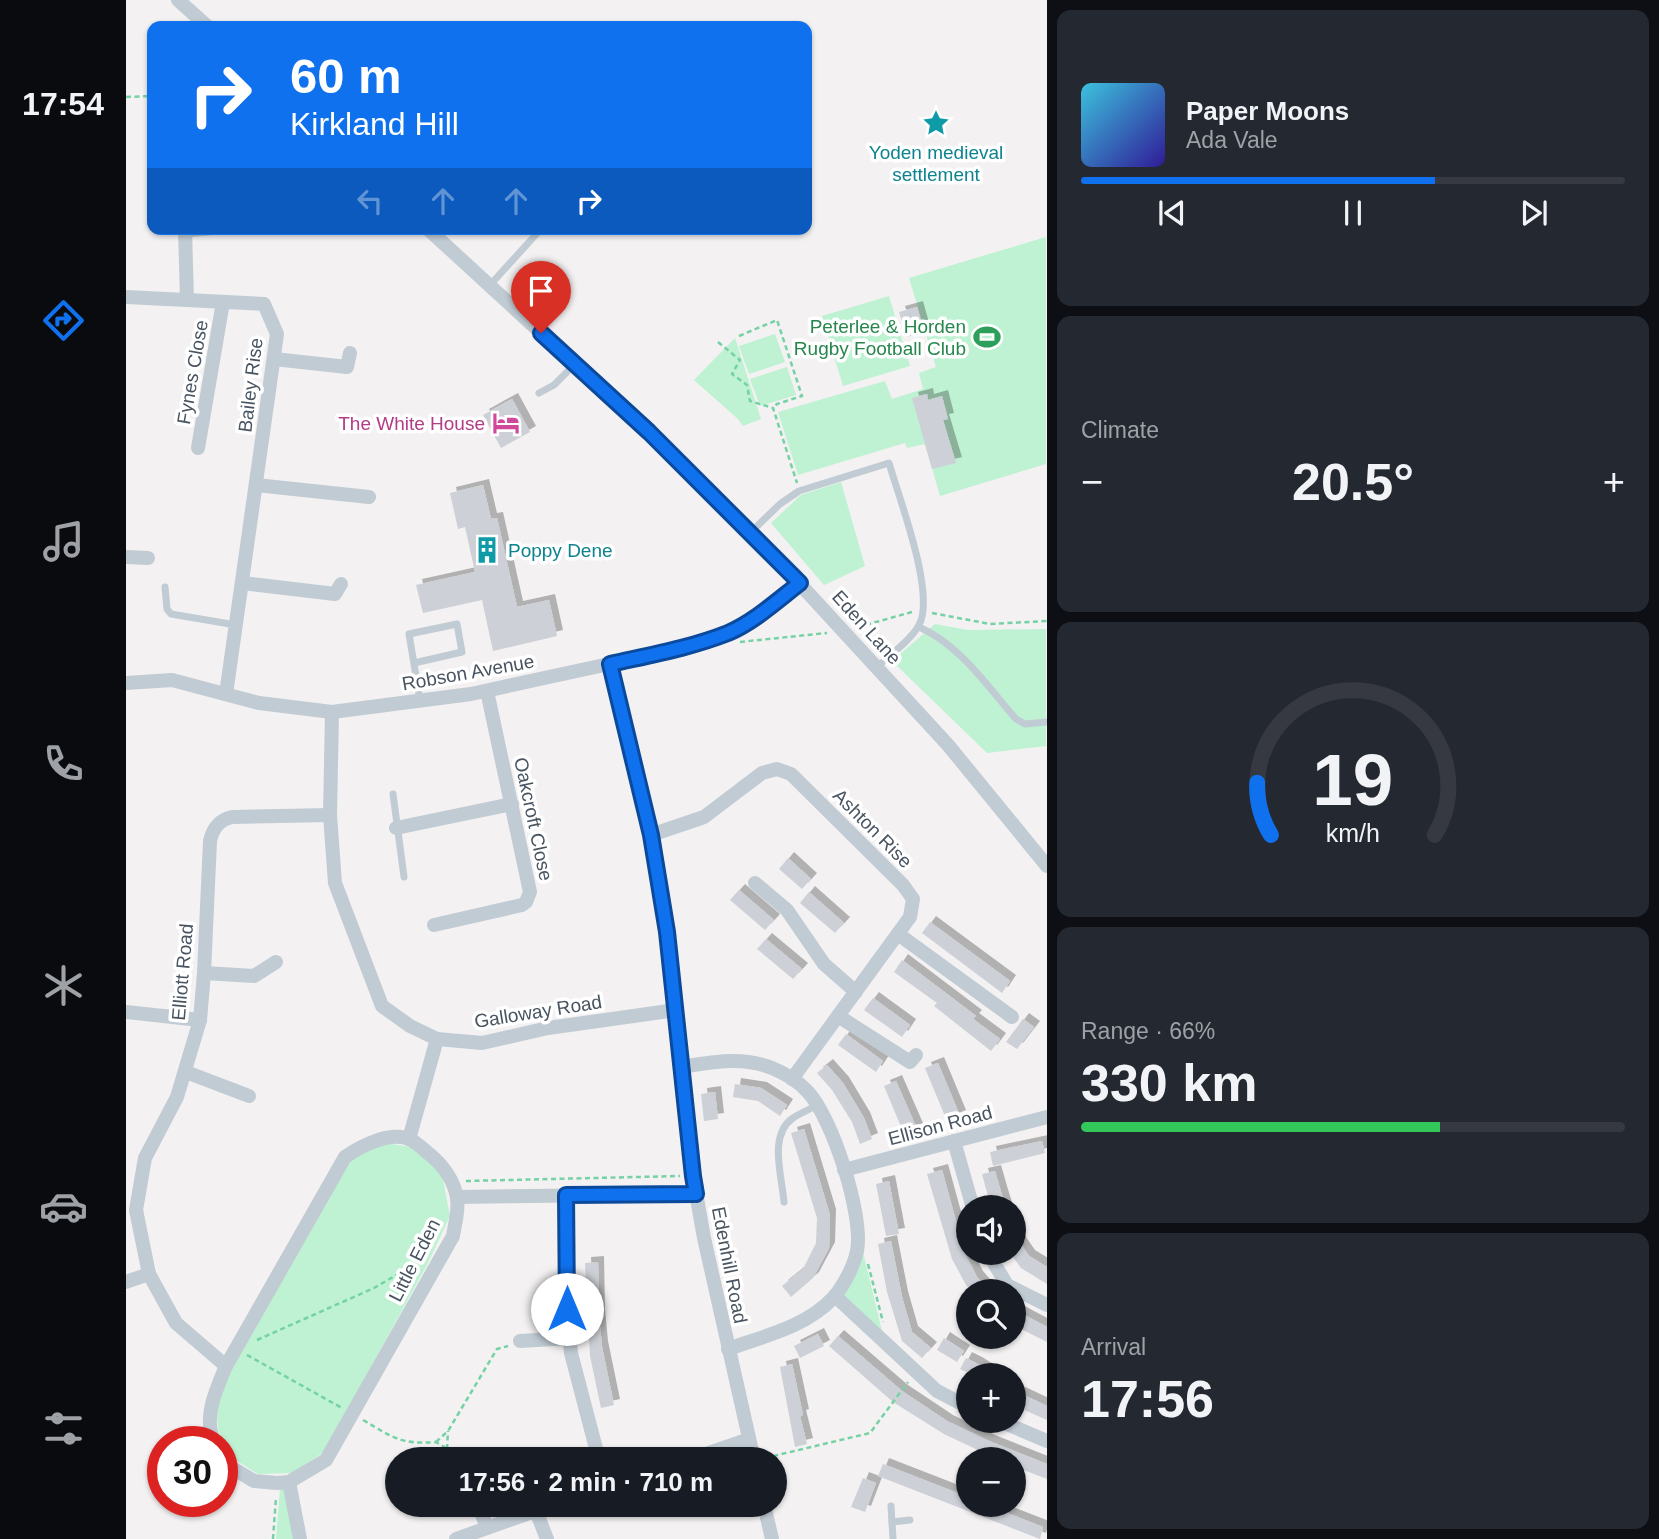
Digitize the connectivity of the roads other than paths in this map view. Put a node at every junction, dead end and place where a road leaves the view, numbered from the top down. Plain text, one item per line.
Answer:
1 (178, 0) edge
2 (201, 21) edge
3 (185, 235) edge
4 (435, 235) edge
5 (536, 235) edge
6 (490, 286) junction
7 (126, 297) edge
8 (187, 300) junction
9 (223, 302) junction
10 (350, 353) dead end
11 (274, 359) junction
12 (575, 364) junction
13 (539, 393) dead end
14 (198, 448) dead end
15 (256, 485) junction
16 (369, 497) dead end
17 (751, 531) junction
18 (126, 558) edge
19 (148, 558) dead end
20 (242, 583) junction
21 (800, 583) junction
22 (341, 584) dead end
23 (165, 587) dead end
24 (236, 625) junction
25 (919, 627) junction
26 (414, 663) junction
27 (610, 664) junction
28 (877, 667) junction
29 (126, 683) edge
30 (487, 691) junction
31 (226, 694) junction
32 (420, 701) junction
33 (332, 712) junction
34 (1046, 722) edge
35 (393, 794) dead end
36 (512, 804) junction
37 (330, 815) junction
38 (396, 828) junction
39 (651, 835) junction
40 (1046, 866) edge
41 (404, 877) dead end
42 (755, 883) dead end
43 (433, 925) dead end
44 (898, 934) junction
45 (276, 962) dead end
46 (204, 973) junction
47 (856, 992) junction
48 (676, 1010) junction
49 (126, 1012) edge
50 (838, 1016) junction
51 (1012, 1017) dead end
52 (200, 1020) junction
53 (437, 1039) junction
54 (916, 1055) dead end
55 (682, 1067) junction
56 (186, 1072) junction
57 (792, 1079) junction
58 (249, 1096) dead end
59 (819, 1105) junction
60 (1046, 1117) edge
61 (409, 1139) junction
62 (954, 1141) junction
63 (844, 1170) junction
64 (696, 1194) junction
65 (566, 1195) junction
66 (969, 1195) edge
67 (457, 1197) junction
68 (785, 1202) dead end
69 (995, 1265) edge
70 (149, 1274) junction
71 (126, 1282) edge
72 (835, 1296) junction
73 (1046, 1305) edge
74 (570, 1338) junction
75 (520, 1341) road end
76 (728, 1349) junction
77 (226, 1366) junction
78 (956, 1401) edge
79 (210, 1426) edge
80 (1026, 1432) edge
81 (749, 1439) junction
82 (1046, 1441) edge
83 (595, 1447) edge
84 (726, 1447) edge
85 (752, 1447) edge
86 (238, 1472) edge
87 (283, 1483) junction
88 (891, 1506) dead end
89 (483, 1517) edge
90 (518, 1517) edge
91 (538, 1517) edge
92 (767, 1517) edge
93 (909, 1520) dead end
94 (892, 1522) junction
95 (487, 1527) junction
96 (300, 1539) edge
97 (456, 1539) edge
98 (547, 1539) edge
99 (772, 1539) edge
100 (893, 1539) edge

1 - 2 street
3 - 8 street
4 - 6 street, Eden Lane
5 - 6 lane
6 - 12 street, Eden Lane
7 - 8 street, Bailey Rise
8 - 9 street, Bailey Rise
9 - 11 street, Bailey Rise
9 - 14 street, Fynes Close
10 - 11 street
11 - 15 street, Bailey Rise
12 - 13 lane
12 - 17 street, Eden Lane
15 - 16 street
15 - 20 street, Bailey Rise
17 - 21 street, Eden Lane
17 - 25 lane
18 - 19 street
20 - 22 street
20 - 24 street, Bailey Rise
21 - 27 street, Robson Avenue
21 - 28 street, Eden Lane
23 - 24 lane
24 - 31 street, Bailey Rise
25 - 28 lane
25 - 34 lane
26 - 26 lane
26 - 32 lane
27 - 30 street, Robson Avenue
27 - 39 street, Edenhill Road
28 - 40 street, Eden Lane
29 - 31 street, Robson Avenue
30 - 32 street, Robson Avenue
30 - 36 street, Oakcroft Close
31 - 33 street, Robson Avenue
32 - 33 street, Robson Avenue
33 - 37 street, Galloway Road
35 - 38 lane
36 - 38 street
36 - 43 street, Oakcroft Close
37 - 46 street, Elliott Road
37 - 53 street, Galloway Road
38 - 41 lane
39 - 44 street, Ashton Rise
39 - 48 street, Edenhill Road
42 - 47 street
44 - 47 street, Ashton Rise
44 - 51 street
45 - 46 street
46 - 52 street, Elliott Road
47 - 50 street, Ashton Rise
48 - 53 street, Galloway Road
48 - 55 street, Edenhill Road
49 - 52 street
50 - 54 street
50 - 57 street, Ashton Rise
52 - 56 street, Elliott Road
53 - 61 street
55 - 57 street
55 - 64 street, Edenhill Road
56 - 58 street
56 - 70 street, Elliott Road
57 - 59 street
59 - 63 street
59 - 68 lane
60 - 62 street, Ellison Road
61 - 67 street, Little Eden
61 - 77 street
62 - 63 street, Ellison Road
62 - 66 street
63 - 72 street
64 - 65 street
64 - 76 street, Edenhill Road
65 - 67 street
65 - 74 street
67 - 87 street, Little Eden
69 - 73 street
70 - 71 street
70 - 77 street, Elliott Road
72 - 76 street
72 - 78 street
74 - 75 street
74 - 83 street
76 - 81 street, Edenhill Road
77 - 79 street
80 - 82 street
81 - 84 street
81 - 85 street, Edenhill Road
86 - 87 street
87 - 96 street
88 - 94 lane
89 - 95 street
90 - 95 street
91 - 98 street
92 - 99 street
93 - 94 lane
94 - 100 lane
95 - 97 street

